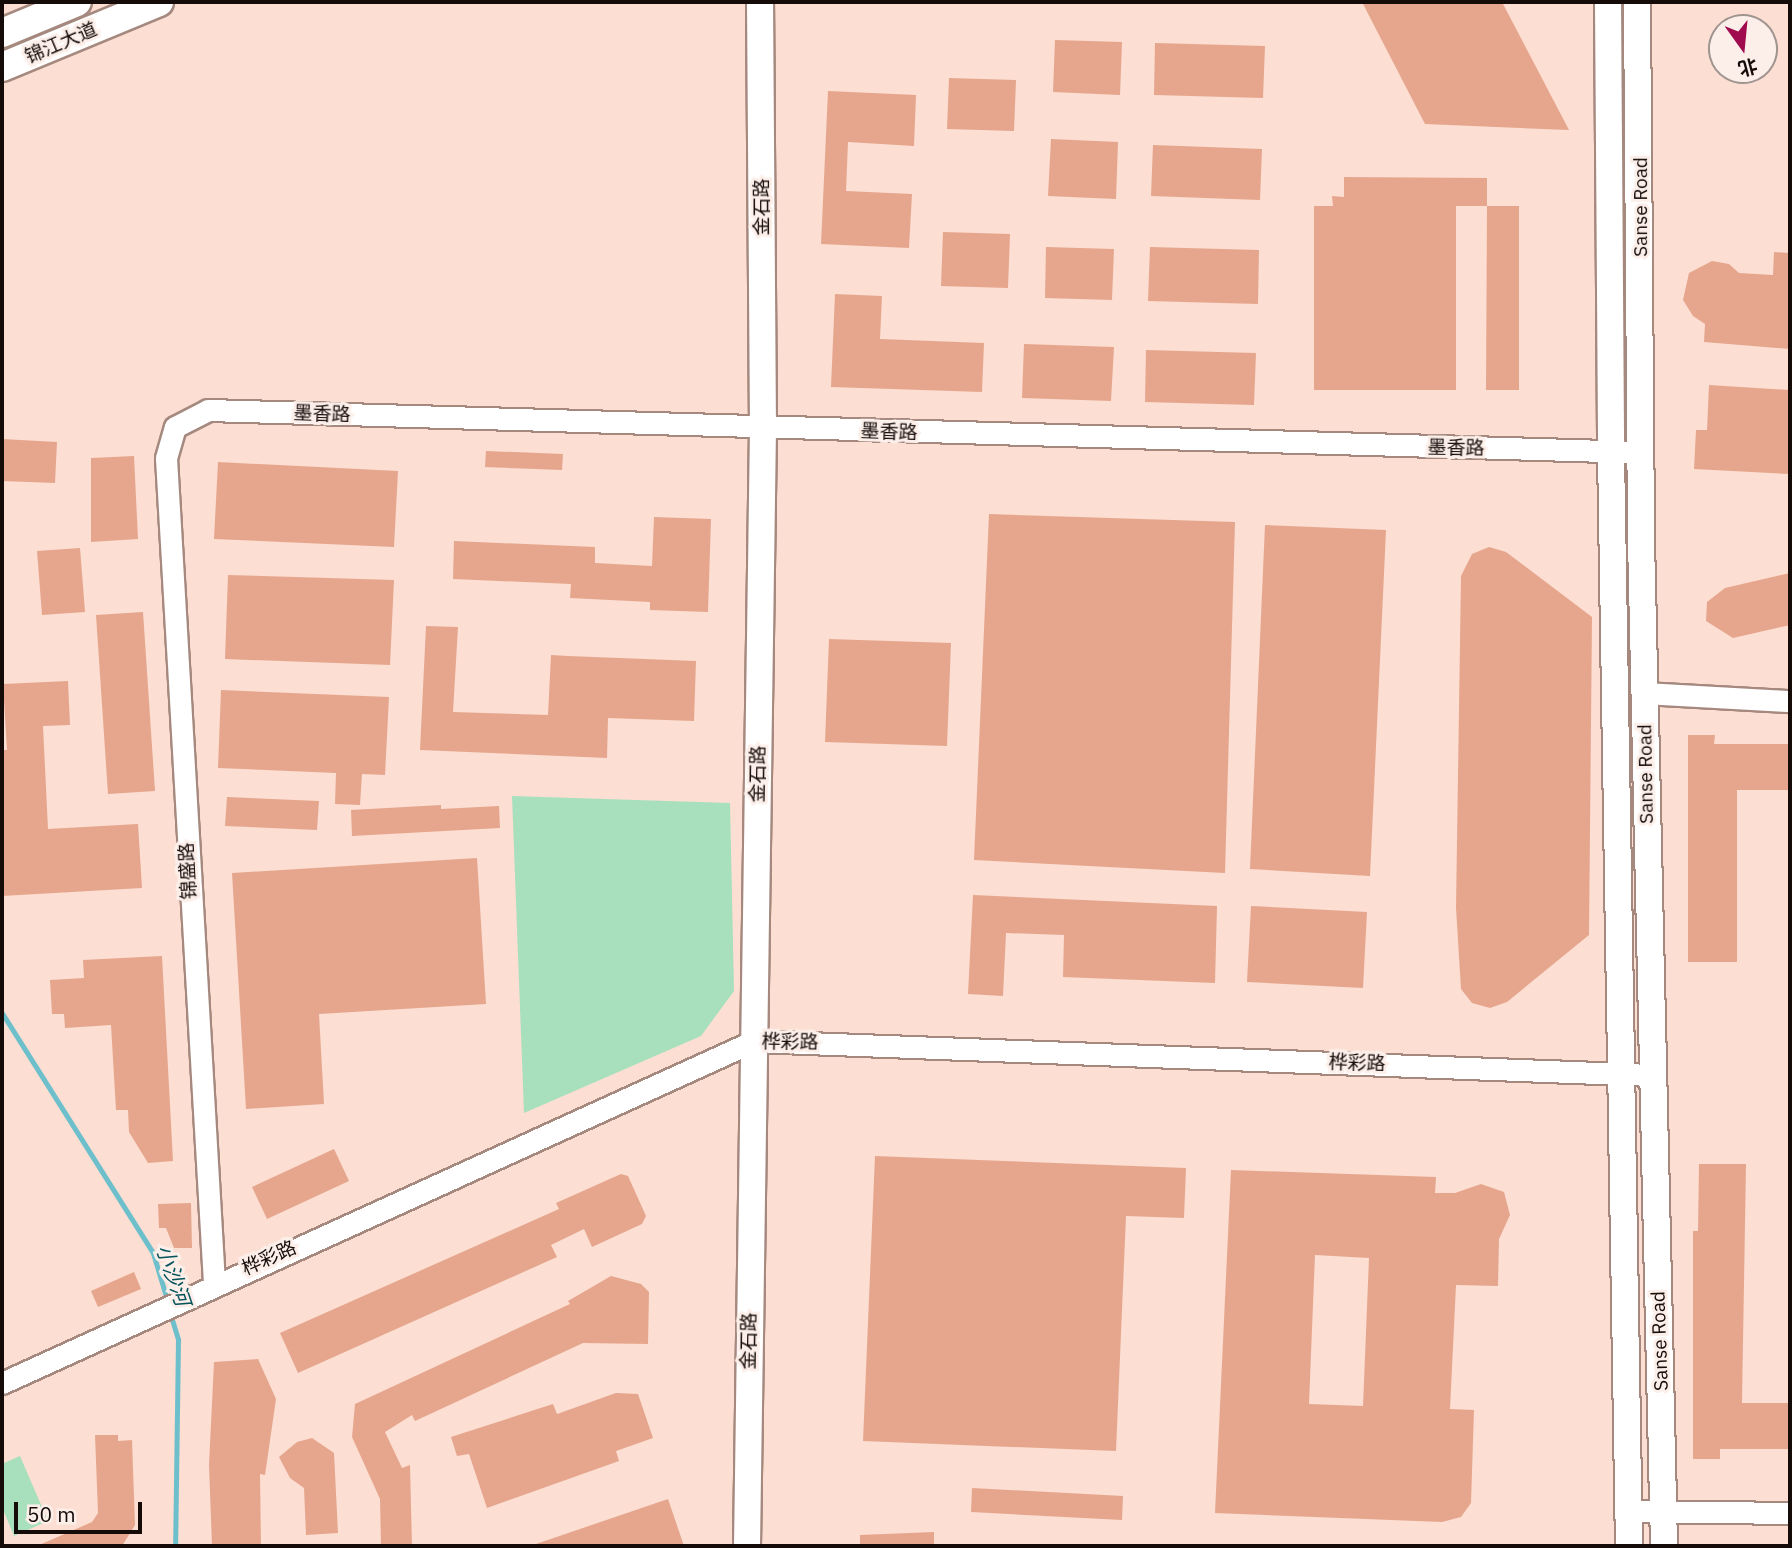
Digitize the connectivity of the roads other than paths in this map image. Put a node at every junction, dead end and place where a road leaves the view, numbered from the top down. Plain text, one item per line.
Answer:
1 (77, 2) edge
2 (159, 2) edge
3 (760, 2) edge
4 (1608, 2) edge
5 (1637, 2) edge
6 (2, 33) edge
7 (2, 67) edge
8 (763, 428) junction
9 (1611, 452) junction
10 (1640, 452) junction
11 (166, 458) joint
12 (1645, 693) junction
13 (1790, 701) edge
14 (754, 1041) junction
15 (1624, 1073) junction
16 (1652, 1075) junction
17 (214, 1283) junction
18 (2, 1383) edge
19 (1665, 1510) junction
20 (1630, 1511) junction
21 (1790, 1513) edge
22 (747, 1546) edge
23 (1629, 1546) edge
24 (1664, 1546) edge

1 - 6 main road, 锦江大道
2 - 7 main road, 锦江大道
3 - 8 street, 金石路
4 - 9 street, Sanse Road
5 - 10 street, Sanse Road
8 - 9 street, 墨香路
8 - 11 street, 墨香路
8 - 14 street, 金石路
9 - 10 street, 墨香路
9 - 15 street, Sanse Road
10 - 12 street, Sanse Road
11 - 17 street, 锦盛路
12 - 13 street
12 - 16 street, Sanse Road
14 - 15 street, 桦彩路
14 - 17 street, 桦彩路
14 - 22 street, 金石路
15 - 16 street, 桦彩路
15 - 20 street, Sanse Road
16 - 19 street, Sanse Road
17 - 18 street, 桦彩路
19 - 20 street
19 - 21 street
19 - 24 street, Sanse Road
20 - 23 street, Sanse Road

